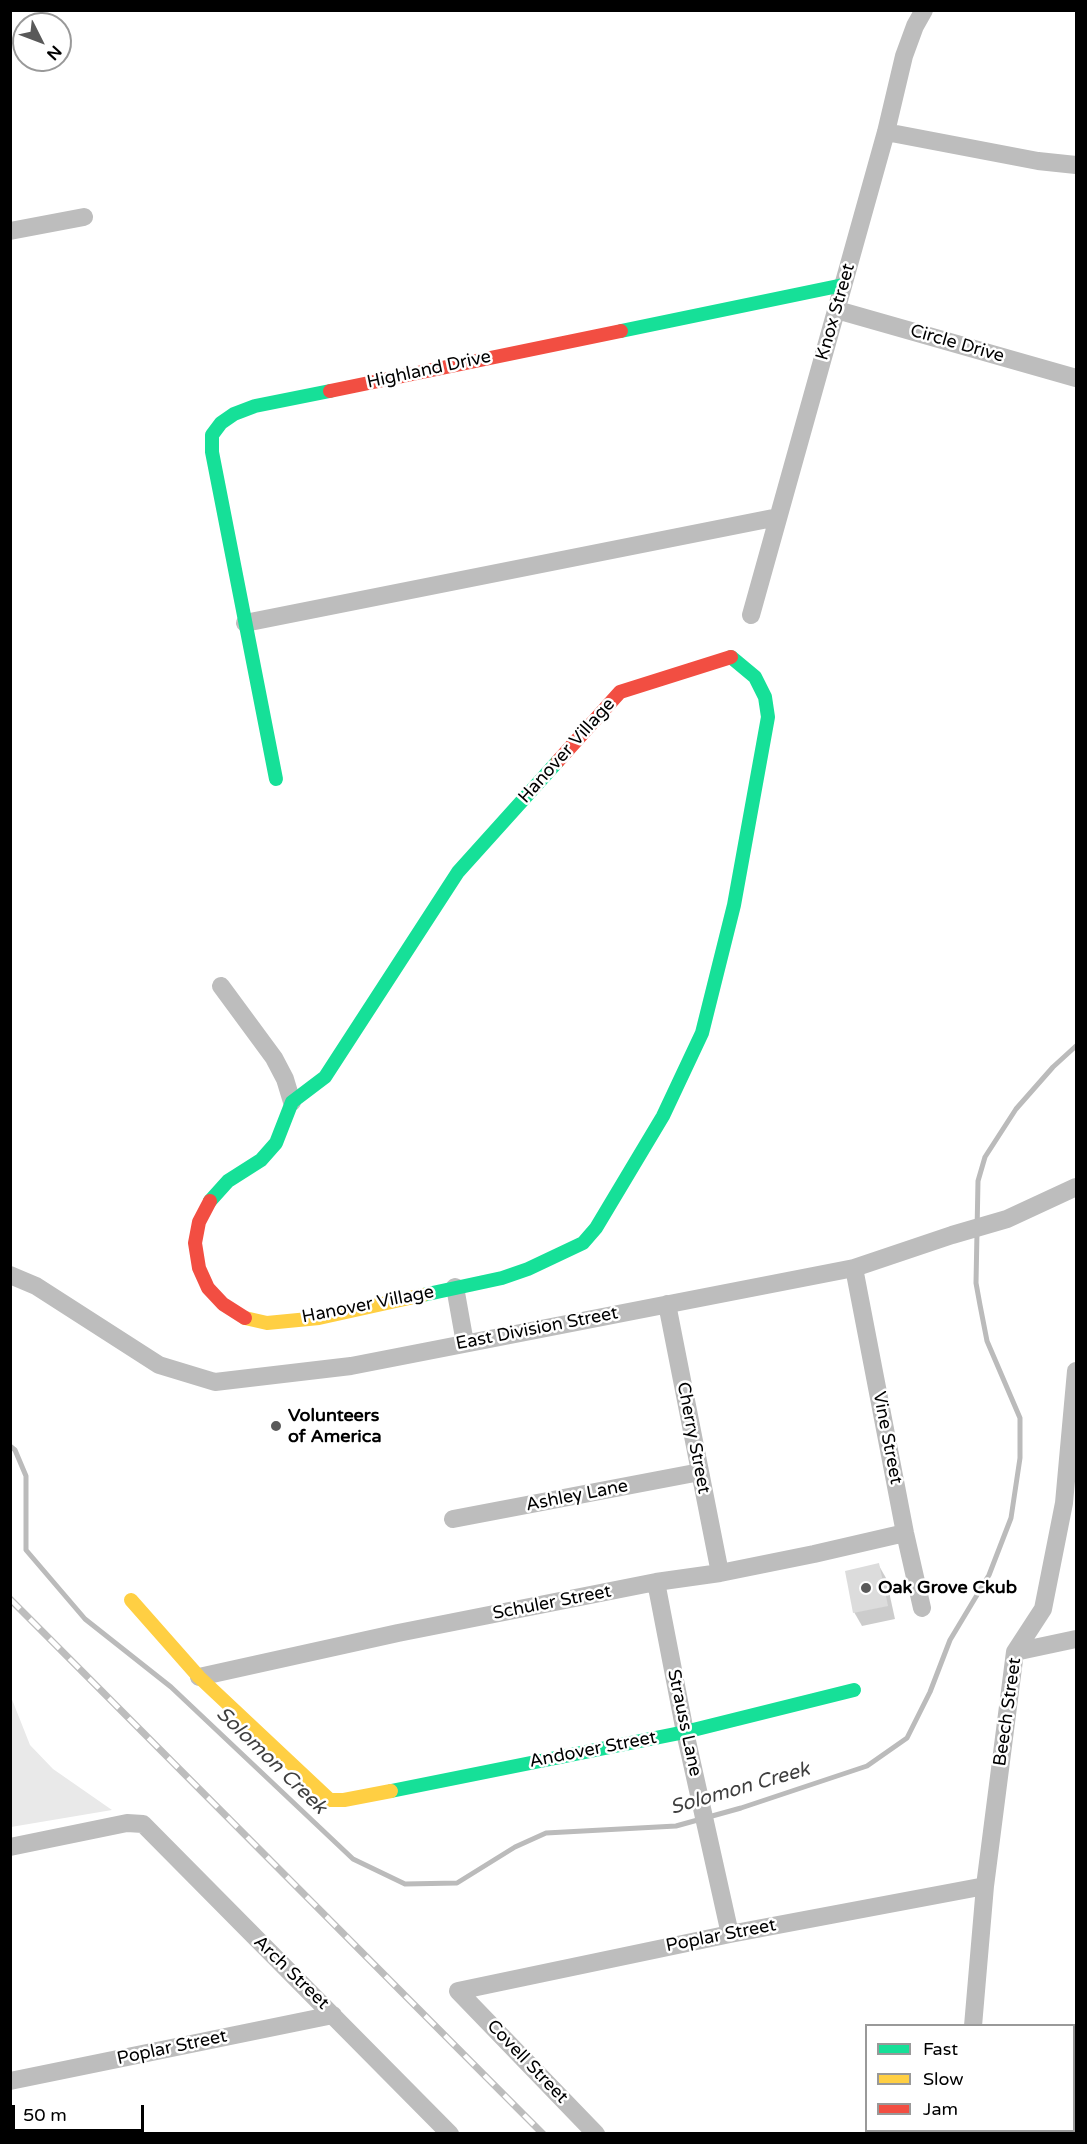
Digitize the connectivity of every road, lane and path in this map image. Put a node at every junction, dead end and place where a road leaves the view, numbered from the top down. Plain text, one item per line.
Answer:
1 (924, 10) edge
2 (886, 132) junction
3 (1077, 165) edge
4 (84, 218) dead end
5 (10, 231) edge
6 (843, 285) junction
7 (837, 310) junction
8 (1077, 378) edge
9 (778, 516) junction
10 (751, 615) dead end
11 (245, 623) junction
12 (276, 779) dead end
13 (221, 986) dead end
14 (292, 1102) junction
15 (1077, 1187) edge
16 (854, 1268) junction
17 (10, 1275) edge
18 (455, 1287) junction
19 (667, 1304) junction
20 (465, 1342) junction
21 (1077, 1371) edge
22 (700, 1472) junction
23 (453, 1519) dead end
24 (905, 1533) junction
25 (720, 1573) junction
26 (656, 1582) junction
27 (131, 1600) dead end
28 (922, 1608) dead end
29 (1077, 1639) edge
30 (1015, 1652) junction
31 (199, 1677) junction
32 (854, 1690) dead end
33 (684, 1732) junction
34 (10, 1847) edge
35 (985, 1886) junction
36 (729, 1934) junction
37 (458, 1991) joint
38 (333, 2015) junction
39 (973, 2024) edge
40 (10, 2080) edge
41 (450, 2133) edge
42 (596, 2133) edge

1 - 2 street, Knox Street
2 - 3 street
2 - 6 street, Knox Street
4 - 5 street
6 - 7 street, Knox Street
6 - 11 street, Highland Drive
7 - 8 street, Circle Drive
7 - 9 street, Knox Street
9 - 10 street, Knox Street
9 - 11 street
11 - 12 street, Highland Drive
13 - 14 street
14 - 18 street, Hanover Village
14 - 18 street, Hanover Village
15 - 16 street, East Division Street
16 - 19 street, East Division Street
16 - 24 street, Vine Street
17 - 20 street, East Division Street
18 - 20 street, Hanover Village
19 - 20 street, East Division Street
19 - 22 street, Cherry Street
21 - 30 street, Beech Street
22 - 23 street, Ashley Lane
22 - 25 street, Cherry Street
24 - 25 street, Schuler Street
24 - 28 street, Vine Street
25 - 26 street, Schuler Street
26 - 31 street, Schuler Street
26 - 33 street, Strauss Lane
27 - 31 street
29 - 30 street
30 - 35 street, Beech Street
31 - 33 street, Andover Street
32 - 33 street, Andover Street
33 - 36 street, Strauss Lane
34 - 38 street, Arch Street
35 - 36 street, Poplar Street
35 - 39 street, Beech Street
36 - 37 street, Poplar Street
37 - 42 street, Covell Street
38 - 40 street, Poplar Street
38 - 41 street, Arch Street

